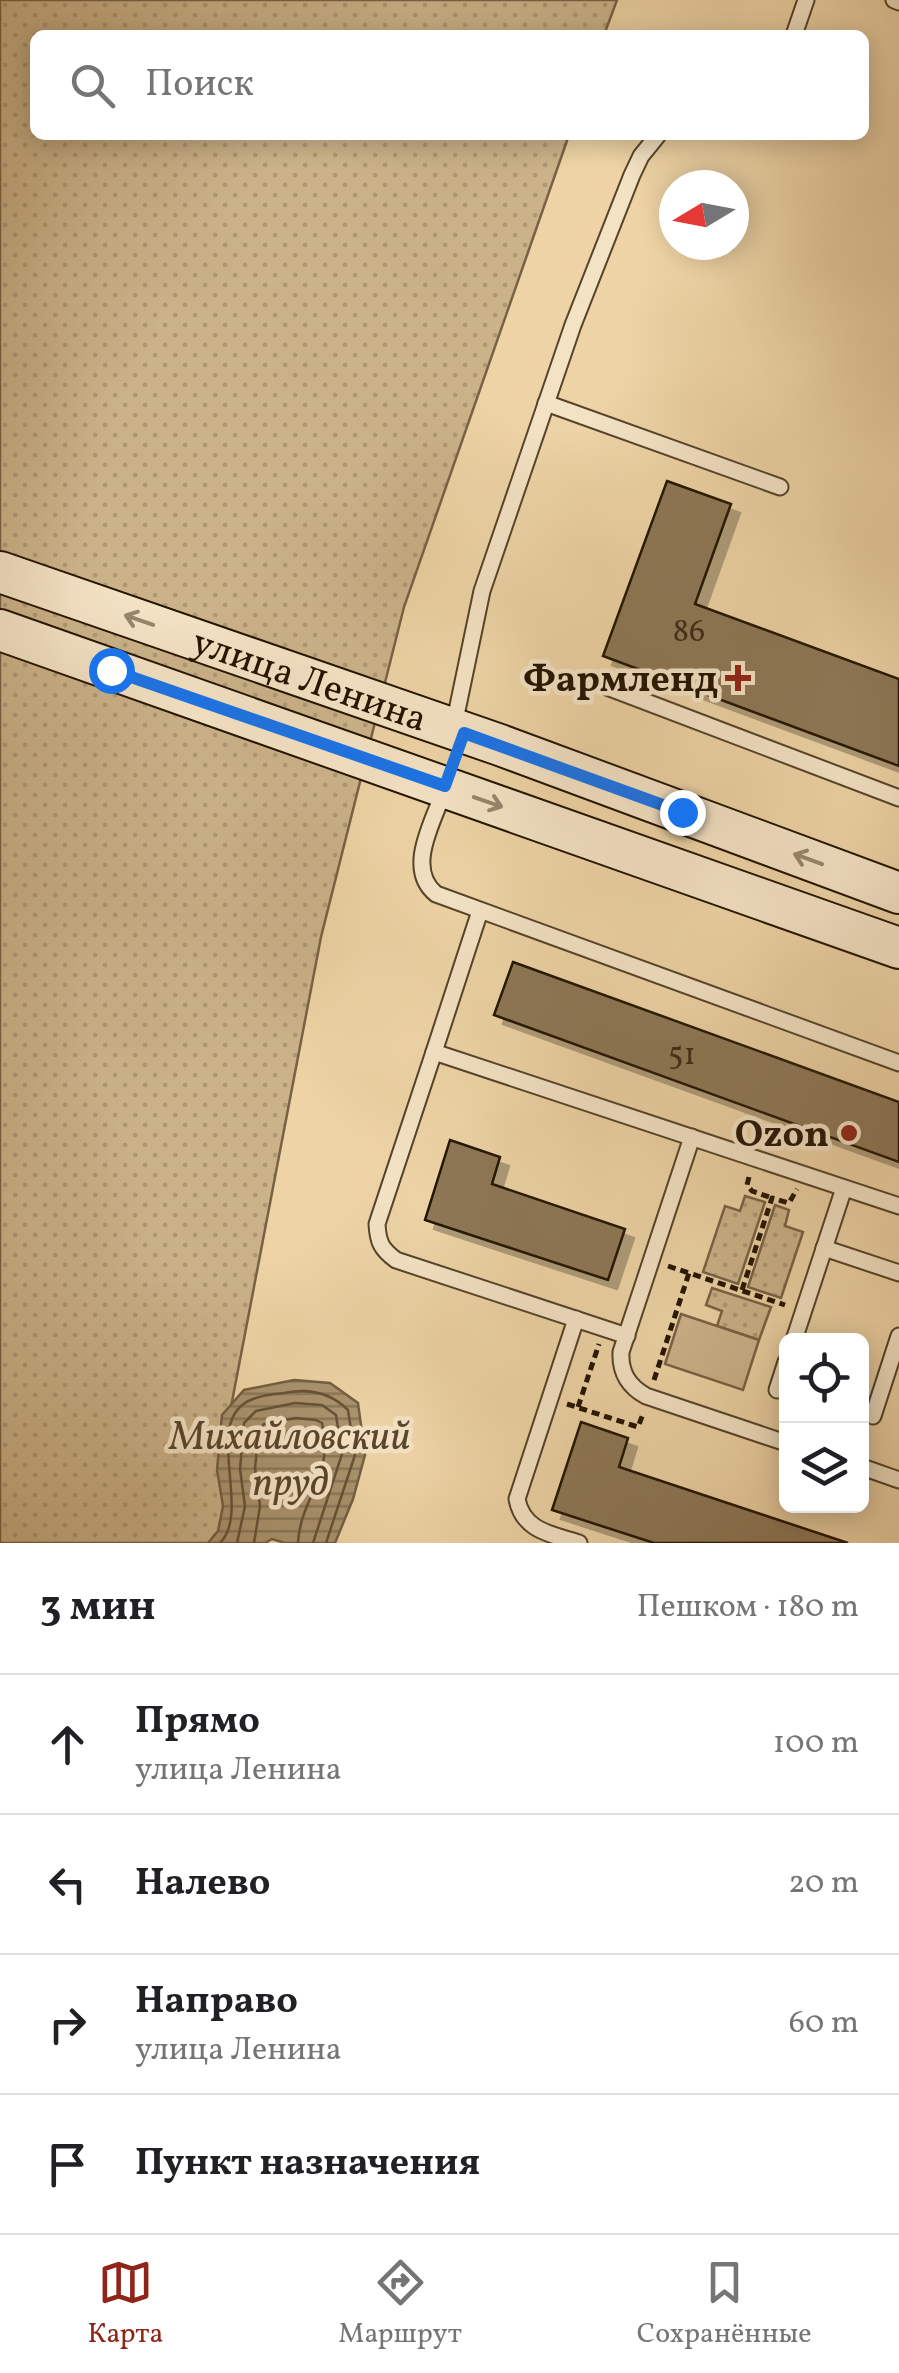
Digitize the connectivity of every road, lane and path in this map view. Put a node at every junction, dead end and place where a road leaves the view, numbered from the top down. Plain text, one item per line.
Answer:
1 (806, 0) edge
2 (796, 30) edge
3 (654, 140) edge
4 (546, 402) junction
5 (780, 487) dead end
6 (0, 572) edge
7 (0, 630) edge
8 (607, 686) dead end
9 (458, 731) junction
10 (445, 786) junction
11 (899, 798) edge
12 (899, 893) edge
13 (480, 911) junction
14 (899, 948) edge
15 (434, 1052) junction
16 (899, 1063) edge
17 (692, 1138) junction
18 (755, 1158) junction
19 (802, 1174) junction
20 (844, 1188) junction
21 (772, 1198) junction
22 (899, 1206) edge
23 (824, 1248) junction
24 (899, 1273) edge
25 (742, 1290) junction
26 (804, 1310) junction
27 (576, 1319) junction
28 (604, 1329) junction
29 (796, 1333) edge
30 (626, 1336) junction
31 (899, 1336) edge
32 (779, 1384) edge
33 (777, 1390) dead end
34 (648, 1397) junction
35 (550, 1398) junction
36 (578, 1407) junction
37 (872, 1416) dead end
38 (779, 1440) edge
39 (869, 1469) edge
40 (899, 1480) edge
41 (579, 1543) edge

1 - 2 lane
3 - 4 lane
4 - 5 lane
4 - 9 lane
9 -> 6 street, улица Ленина
7 - 10 street, улица Ленина
8 - 11 lane
9 - 10 street
12 -> 9 street, улица Ленина
10 - 13 lane
10 -> 14 street, улица Ленина
13 - 15 lane
13 - 16 lane
15 - 17 lane
15 - 27 lane
17 - 18 lane
17 - 30 lane
18 - 19 lane
18 - 21 path
19 - 20 lane
19 - 21 path
20 - 22 lane
20 - 23 lane
21 - 25 path
23 - 24 lane
23 - 26 lane
25 - 26 path
25 - 34 path
26 - 29 lane
27 - 28 lane
27 - 35 lane
28 - 30 lane
28 - 36 path
30 - 34 lane
31 - 37 lane
32 - 33 lane
34 - 36 path
34 - 38 lane
35 - 36 path
35 - 41 lane
39 - 40 lane

